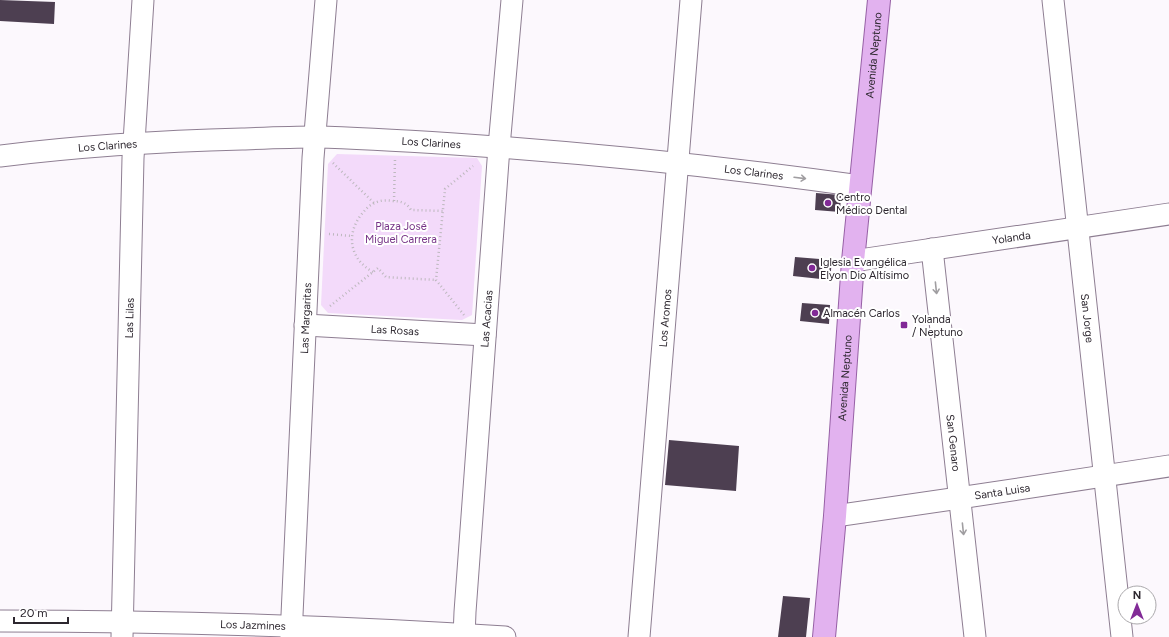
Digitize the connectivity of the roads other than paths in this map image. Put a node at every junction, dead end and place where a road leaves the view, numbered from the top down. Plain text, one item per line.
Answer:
1 (143, 0) edge
2 (326, 0) edge
3 (512, 0) edge
4 (691, 0) edge
5 (879, 0) edge
6 (1053, 0) edge
7 (314, 137) junction
8 (134, 143) junction
9 (499, 147) junction
10 (0, 156) edge
11 (678, 163) junction
12 (860, 186) junction
13 (1169, 214) edge
14 (1077, 227) junction
15 (932, 249) junction
16 (853, 261) junction
17 (313, 325) junction
18 (477, 334) junction
19 (1169, 466) edge
20 (1104, 476) junction
21 (959, 498) junction
22 (835, 516) junction
23 (0, 620) edge
24 (122, 629) edge
25 (292, 631) edge
26 (464, 636) edge
27 (506, 637) edge
28 (639, 637) edge
29 (824, 637) edge
30 (975, 637) edge
31 (1122, 637) edge

1 - 8 street, Las Lilas
2 - 7 street, Las Margaritas
3 - 9 street, Las Acacias
4 - 11 street, Los Aromos
5 - 12 main road, Avenida Neptuno
6 - 14 street, San Jorge
7 - 8 street, Los Clarines
7 - 9 street, Los Clarines
7 - 17 street, Las Margaritas
8 - 10 street, Los Clarines
8 - 24 street, Las Lilas
9 - 11 street, Los Clarines
9 - 18 street, Las Acacias
11 -> 12 street, Los Clarines
11 - 28 street, Los Aromos
12 - 16 main road, Avenida Neptuno
13 - 14 street, Yolanda
14 - 15 street, Yolanda
14 - 20 street, San Jorge
15 - 16 street, Yolanda
15 -> 21 street, San Genaro
16 - 22 main road, Avenida Neptuno
17 - 18 street, Las Rosas
17 - 25 street, Las Margaritas
18 - 26 street, Las Acacias
19 - 20 street, Santa Luisa
20 - 21 street, Santa Luisa
20 - 31 street, San Jorge
21 - 22 street, Santa Luisa
21 -> 30 street, San Genaro
22 - 29 main road, Avenida Neptuno
23 - 24 street, Los Jazmines
24 - 25 street, Los Jazmines
25 - 26 street, Los Jazmines
26 - 27 street, Los Jazmines

